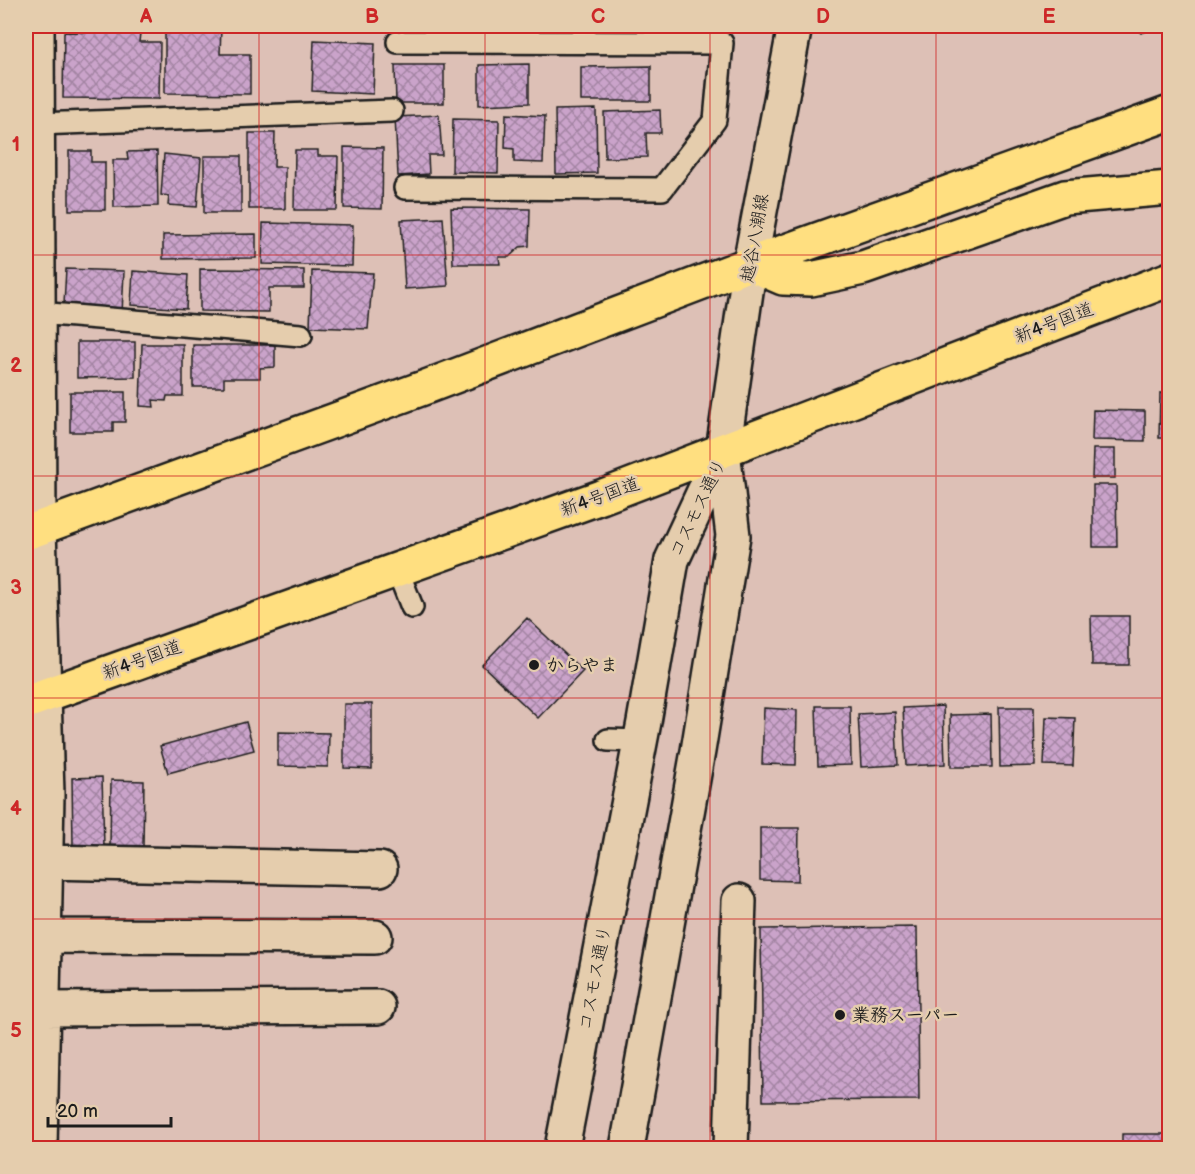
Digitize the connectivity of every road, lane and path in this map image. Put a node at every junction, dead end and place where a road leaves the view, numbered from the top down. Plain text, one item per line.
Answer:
1 (37, 26) edge
2 (795, 26) edge
3 (722, 34) edge
4 (398, 42) dead end
5 (392, 111) dead end
6 (1170, 113) edge
7 (37, 124) junction
8 (31, 176) edge
9 (405, 188) dead end
10 (1170, 188) edge
11 (750, 264) junction
12 (1170, 279) edge
13 (34, 326) edge
14 (301, 335) dead end
15 (723, 451) junction
16 (32, 530) edge
17 (397, 568) junction
18 (412, 607) dead end
19 (35, 698) edge
20 (608, 740) dead end
21 (641, 741) junction
22 (45, 862) junction
23 (380, 869) dead end
24 (739, 901) dead end
25 (44, 936) junction
26 (375, 938) dead end
27 (378, 1007) dead end
28 (43, 1009) junction
29 (40, 1149) edge
30 (562, 1149) edge
31 (627, 1149) edge
32 (731, 1149) edge

1 - 7 street
2 - 11 street, 越谷八潮線
3 - 4 lane
3 - 9 lane
5 - 7 lane
6 - 11 highway
7 - 8 street
8 - 13 street
10 - 11 highway
11 - 15 street, 越谷八潮線
11 - 16 highway
12 - 15 highway, 新4号国道
13 - 14 lane
13 - 16 street
15 - 17 highway, 新4号国道
15 - 21 street, コスモス通り
15 - 31 street, コスモス通り
16 - 19 street
17 - 18 lane
17 - 19 highway, 新4号国道
19 - 22 street
20 - 21 lane
21 - 30 street, コスモス通り
22 - 23 street
22 - 25 street
24 - 32 street
25 - 26 street
25 - 28 street
27 - 28 street
28 - 29 street

